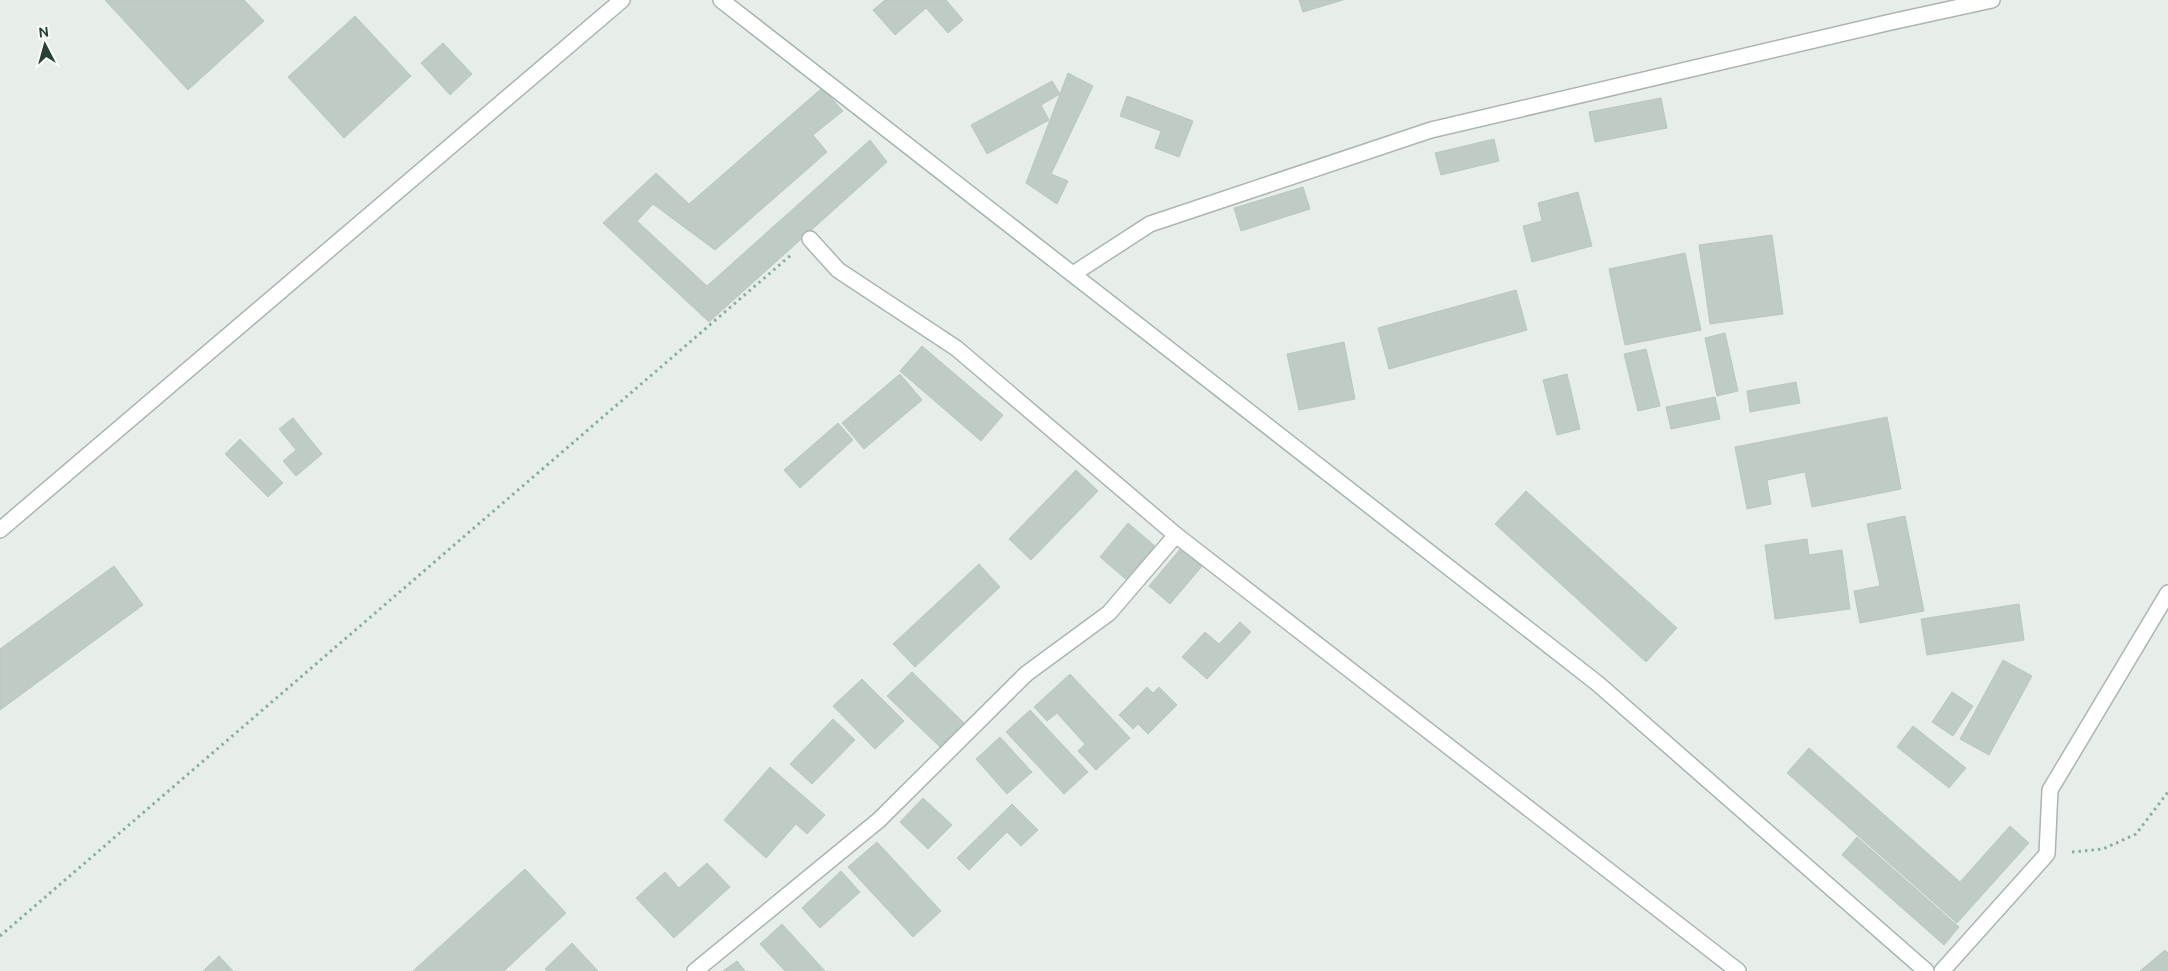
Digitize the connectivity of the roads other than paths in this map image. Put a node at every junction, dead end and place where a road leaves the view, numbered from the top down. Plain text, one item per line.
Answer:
1 (622, 0) edge
2 (721, 0) edge
3 (1992, 0) edge
4 (810, 239) road end
5 (1073, 274) junction
6 (0, 530) edge
7 (1176, 535) junction
8 (2168, 593) edge
9 (695, 971) edge
10 (1738, 971) edge
11 (1926, 971) edge
12 (1942, 971) edge

1 - 6 street
2 - 5 street
3 - 5 street
4 - 7 street
5 - 11 street
7 - 9 street
7 - 10 street
8 - 12 street

